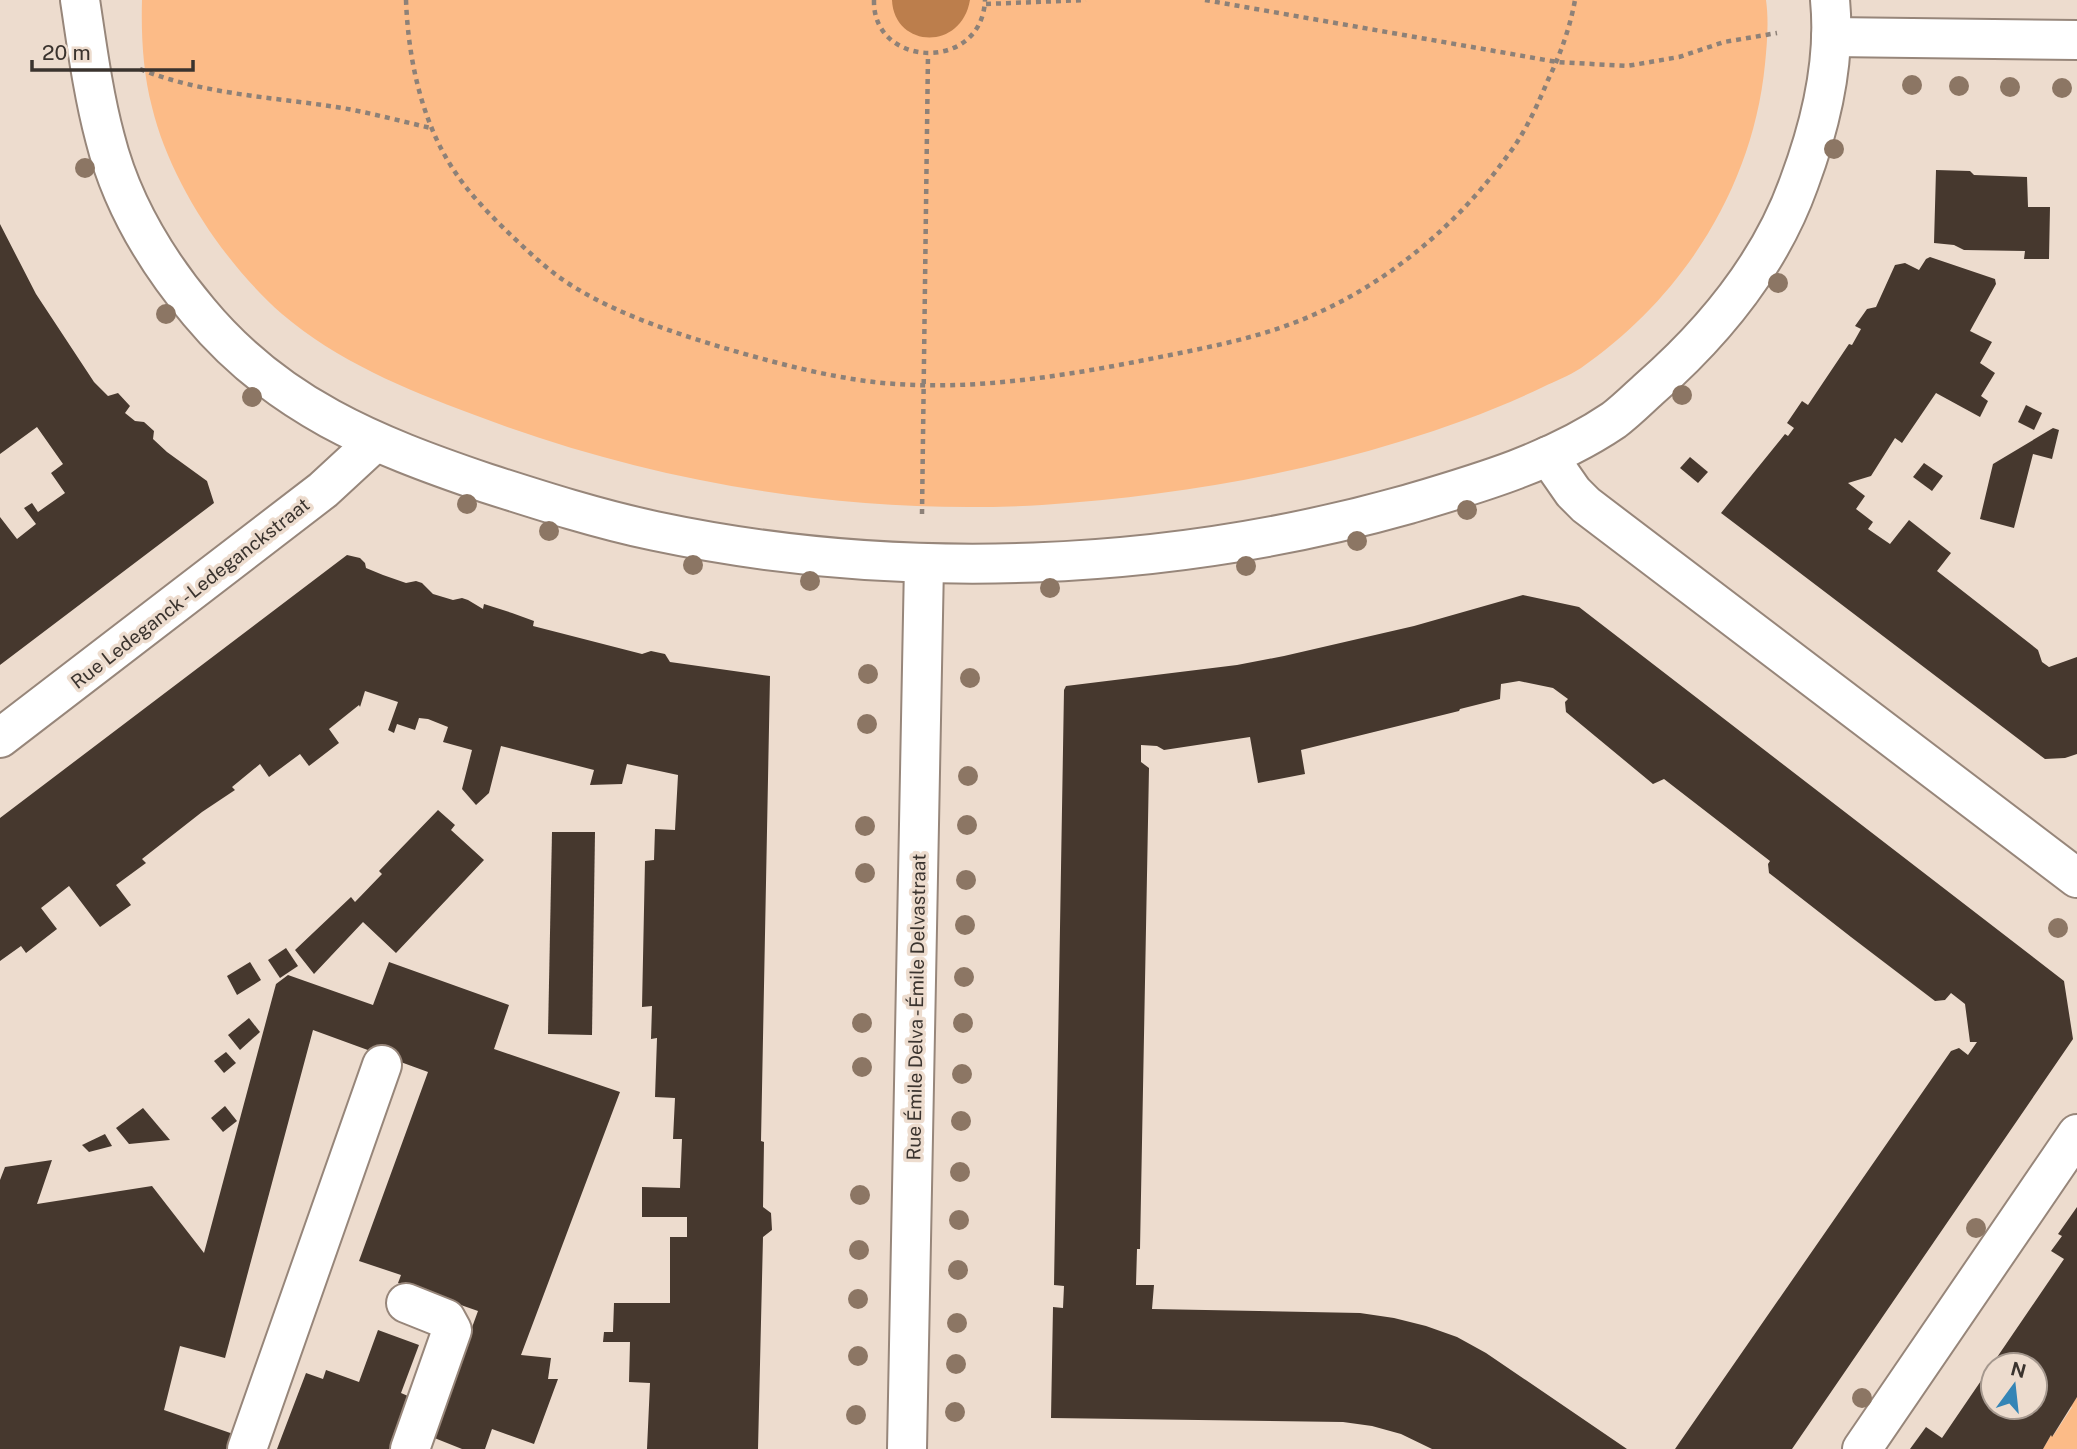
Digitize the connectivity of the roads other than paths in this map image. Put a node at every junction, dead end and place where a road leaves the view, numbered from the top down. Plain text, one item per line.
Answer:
1 (80, 0) edge
2 (1830, 18) edge
3 (2077, 40) edge
4 (375, 442) junction
5 (1548, 456) junction
6 (924, 564) junction
7 (0, 738) edge
8 (2077, 878) edge
9 (382, 1065) dead end
10 (2077, 1133) edge
11 (406, 1303) dead end
12 (247, 1449) edge
13 (410, 1449) edge
14 (907, 1449) edge
15 (1861, 1449) edge

1 - 4 street
2 - 3 street
2 - 5 street
4 - 6 street
4 - 7 street, Rue Ledeganck - Ledeganckstraat
5 - 6 street
5 - 8 street
6 - 14 street, Rue Émile Delva - Émile Delvastraat
9 - 12 street
10 - 15 street
11 - 13 street

